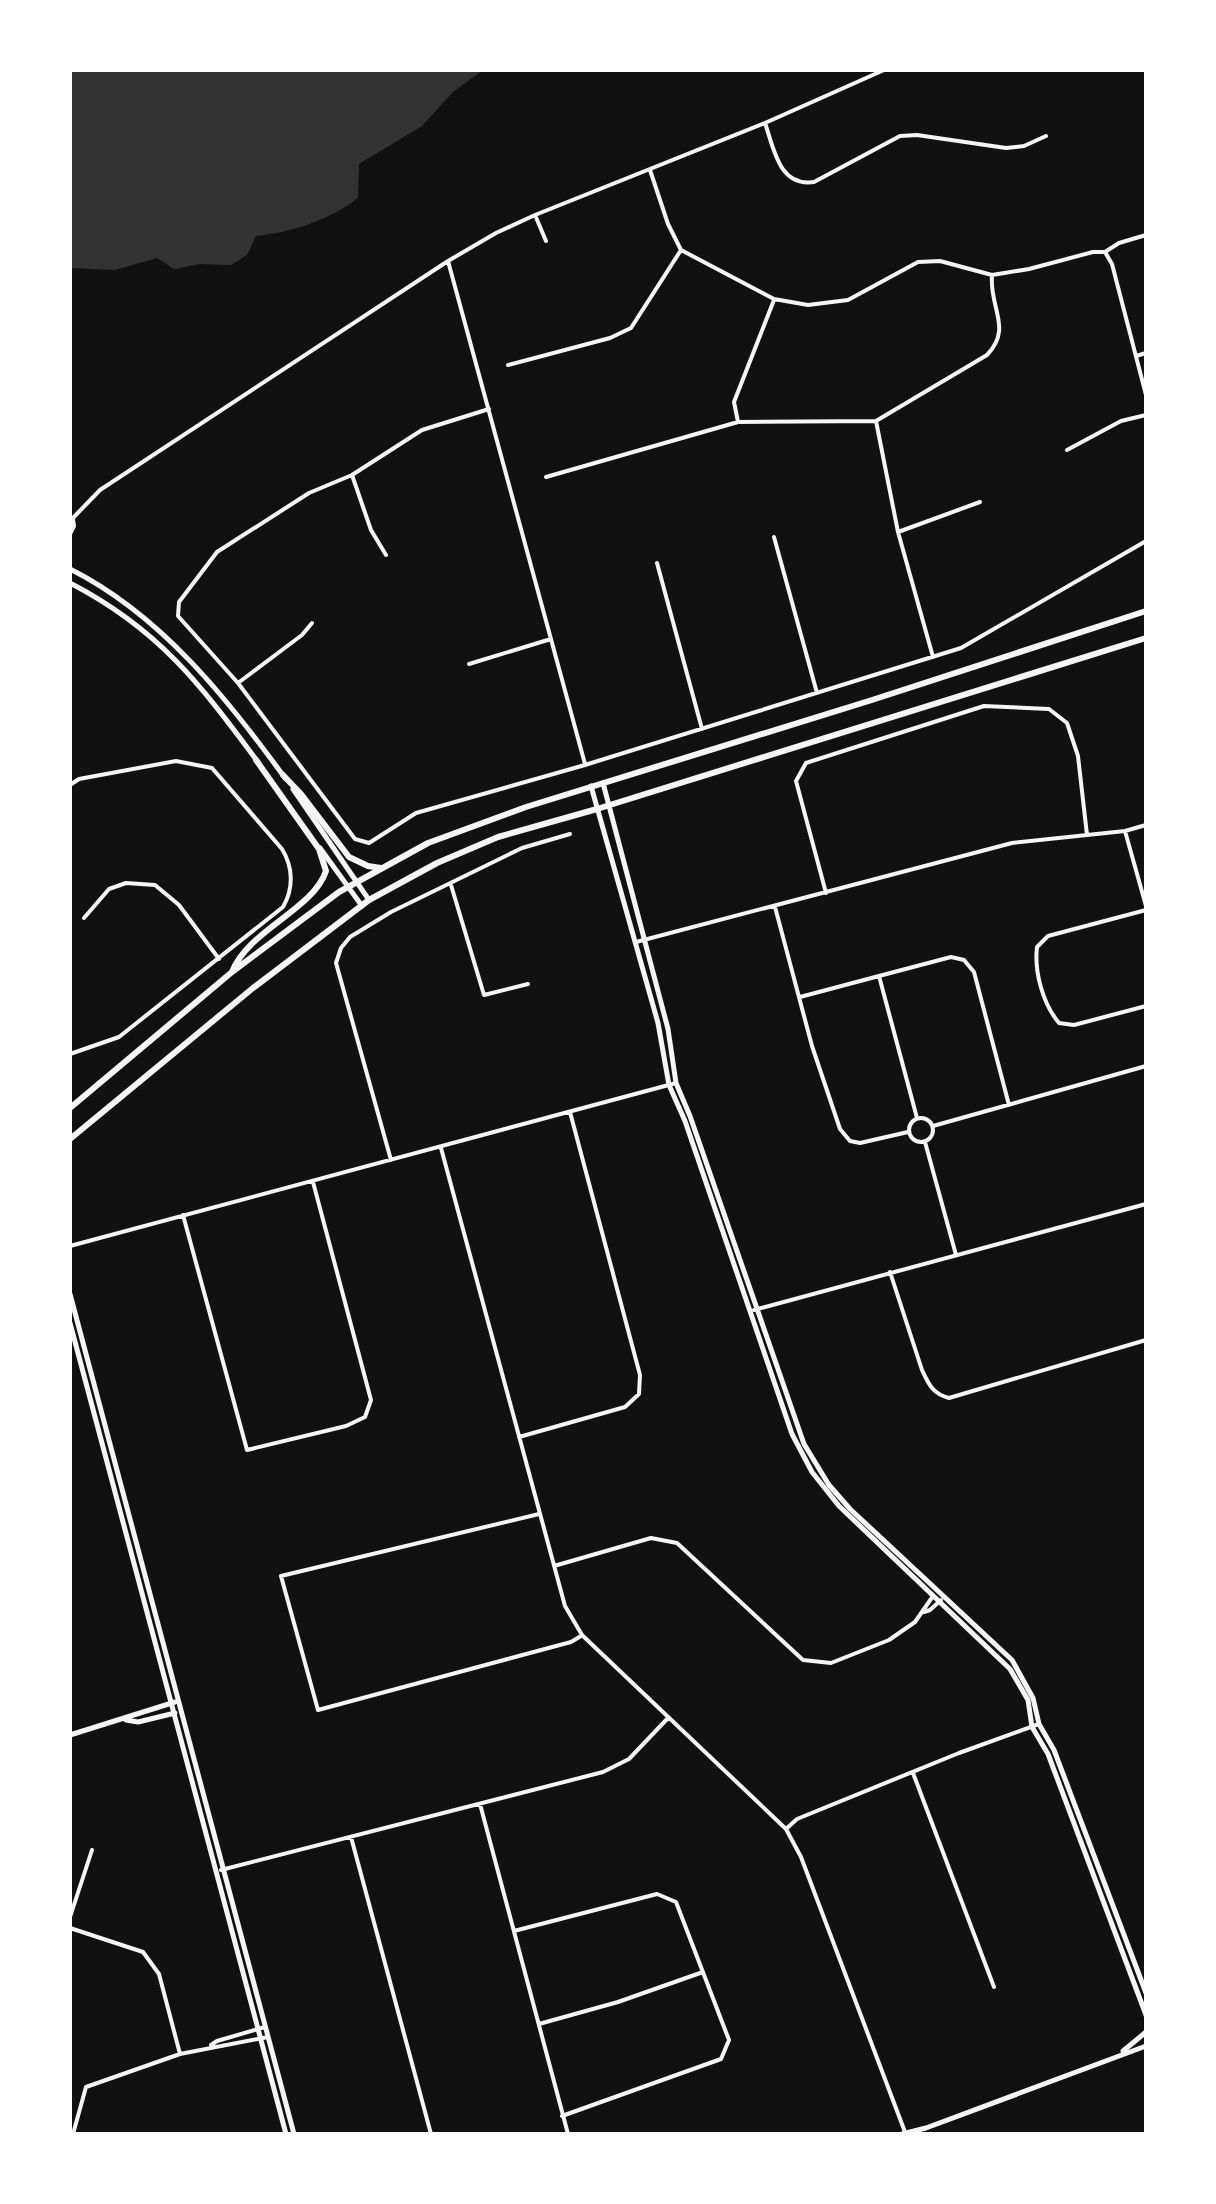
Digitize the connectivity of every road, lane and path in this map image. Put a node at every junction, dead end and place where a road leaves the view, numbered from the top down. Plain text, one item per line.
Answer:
1 (884, 70) edge
2 (765, 123) junction
3 (1046, 136) dead end
4 (650, 170) junction
5 (535, 215) junction
6 (1146, 235) edge
7 (546, 241) dead end
8 (681, 250) junction
9 (1105, 252) junction
10 (448, 261) junction
11 (992, 275) junction
12 (774, 299) junction
13 (1146, 353) edge
14 (1136, 356) junction
15 (508, 365) dead end
16 (1146, 395) edge
17 (489, 409) junction
18 (1146, 415) edge
19 (876, 421) junction
20 (738, 422) junction
21 (1067, 450) dead end
22 (352, 475) junction
23 (546, 477) dead end
24 (980, 502) dead end
25 (72, 520) edge
26 (898, 532) junction
27 (70, 534) edge
28 (774, 537) dead end
29 (1146, 541) edge
30 (386, 555) dead end
31 (657, 563) dead end
32 (70, 569) edge
33 (70, 583) edge
34 (1146, 611) edge
35 (312, 623) dead end
36 (1146, 638) edge
37 (551, 639) junction
38 (933, 657) junction
39 (469, 664) dead end
40 (238, 683) junction
41 (817, 693) junction
42 (702, 729) junction
43 (256, 760) junction
44 (585, 765) junction
45 (283, 775) junction
46 (602, 782) junction
47 (70, 785) edge
48 (591, 786) junction
49 (609, 805) junction
50 (597, 809) junction
51 (1146, 825) edge
52 (1125, 831) junction
53 (570, 834) dead end
54 (1087, 835) junction
55 (381, 868) junction
56 (358, 881) junction
57 (451, 885) junction
58 (348, 886) junction
59 (826, 893) junction
60 (369, 900) junction
61 (362, 906) junction
62 (775, 907) junction
63 (1146, 908) edge
64 (84, 918) dead end
65 (639, 941) junction
66 (219, 959) junction
67 (232, 972) junction
68 (879, 976) junction
69 (528, 984) dead end
70 (800, 997) junction
71 (1146, 1006) edge
72 (70, 1054) edge
73 (1146, 1066) edge
74 (672, 1084) junction
75 (1009, 1105) junction
76 (70, 1108) edge
77 (570, 1112) junction
78 (917, 1118) junction
79 (933, 1126) junction
80 (908, 1132) junction
81 (70, 1139) edge
82 (925, 1142) junction
83 (441, 1148) junction
84 (391, 1160) junction
85 (313, 1181) junction
86 (1146, 1204) edge
87 (183, 1215) junction
88 (70, 1246) edge
89 (956, 1255) junction
90 (890, 1272) junction
91 (70, 1294) edge
92 (753, 1310) junction
93 (70, 1323) edge
94 (1146, 1340) edge
95 (519, 1437) junction
96 (539, 1514) junction
97 (554, 1566) junction
98 (936, 1593) junction
99 (942, 1599) junction
100 (924, 1612) junction
101 (582, 1635) junction
102 (178, 1701) junction
103 (170, 1703) junction
104 (181, 1712) junction
105 (173, 1714) junction
106 (668, 1718) junction
107 (125, 1719) junction
108 (1035, 1725) junction
109 (70, 1735) edge
110 (913, 1773) junction
111 (480, 1804) junction
112 (786, 1829) junction
113 (351, 1837) junction
114 (92, 1850) dead end
115 (222, 1869) junction
116 (214, 1872) junction
117 (70, 1917) edge
118 (70, 1928) edge
119 (514, 1931) junction
120 (703, 1972) junction
121 (994, 1987) dead end
122 (1146, 1993) edge
123 (1146, 2015) edge
124 (539, 2024) junction
125 (265, 2027) junction
126 (258, 2029) junction
127 (1146, 2032) edge
128 (264, 2038) junction
129 (1146, 2046) edge
130 (209, 2047) junction
131 (180, 2054) junction
132 (1119, 2054) junction
133 (562, 2116) junction
134 (903, 2133) edge
135 (73, 2134) edge
136 (286, 2134) edge
137 (294, 2134) edge
138 (431, 2134) edge
139 (568, 2134) edge

1 - 2 street
2 - 3 street
2 - 4 street
4 - 5 street
4 - 8 street
5 - 7 street
5 - 10 street
6 - 9 street
8 - 12 street
8 - 15 street
9 - 11 street
9 - 14 street
10 - 17 street
10 - 25 street
11 - 12 street
11 - 19 street
12 - 20 street
13 - 14 street
14 - 16 street
17 - 22 street
17 - 37 street
18 - 21 street
19 - 20 street
19 - 26 street
20 - 23 street
22 - 30 street
22 - 40 street
24 - 26 street
25 - 27 street
26 - 38 street
28 - 41 street
29 - 38 street
31 - 42 street
32 - 45 main road
33 - 43 main road
34 - 46 main road
35 - 40 street
36 - 49 main road
37 - 39 street
37 - 44 street
38 - 41 street
40 - 44 street
41 - 42 street
42 - 44 street
43 - 58 main road
43 - 67 main road
45 - 55 main road
45 - 56 main road
46 - 48 main road
46 - 49 main road
47 - 66 street
48 - 50 main road
48 - 55 main road
49 - 50 main road
49 - 65 main road
50 - 60 main road
50 - 65 main road
51 - 52 street
52 - 54 street
52 - 63 street
53 - 57 street
54 - 59 street
54 - 59 street
55 - 56 main road
56 - 58 main road
56 - 60 main road
57 - 69 street
57 - 84 street
58 - 61 main road
58 - 67 main road
59 - 62 street
60 - 61 main road
61 - 81 main road
62 - 65 street
62 - 70 street
63 - 71 street
64 - 66 street
65 - 74 main road
66 - 72 street
67 - 76 main road
68 - 70 street
68 - 75 street
68 - 78 street
70 - 80 street
73 - 75 street
74 - 77 street
74 - 92 main road
75 - 79 street
77 - 83 street
77 - 95 street
78 - 79 street
78 - 80 street
79 - 82 street
80 - 82 street
82 - 89 street
83 - 84 street
83 - 95 street
84 - 85 street
85 - 87 street
85 - 87 street
86 - 89 street
87 - 88 street
89 - 90 street
90 - 92 street
90 - 94 street
91 - 102 main road
92 - 98 main road
93 - 103 main road
95 - 96 street
96 - 97 street
96 - 101 street
97 - 100 street
97 - 101 street
98 - 99 main road
98 - 100 street
99 - 100 street
99 - 108 main road
101 - 106 street
102 - 103 main road
102 - 104 main road
103 - 105 main road
103 - 107 main road
104 - 105 main road
104 - 115 main road
105 - 107 main road
105 - 116 main road
106 - 111 street
106 - 112 street
107 - 109 main road
108 - 110 street
108 - 122 main road
108 - 123 main road
110 - 112 street
110 - 121 street
111 - 113 street
111 - 119 street
112 - 134 street
113 - 115 street
113 - 138 street
114 - 117 street
115 - 116 street
115 - 125 main road
116 - 126 main road
118 - 131 street
119 - 120 street
119 - 124 street
120 - 124 street
120 - 133 street
124 - 133 street
125 - 126 street
125 - 128 main road
126 - 128 main road
126 - 130 street
127 - 132 main road
128 - 130 street
128 - 136 main road
128 - 137 main road
129 - 132 main road
130 - 131 street
131 - 135 street
132 - 134 main road
133 - 139 street

